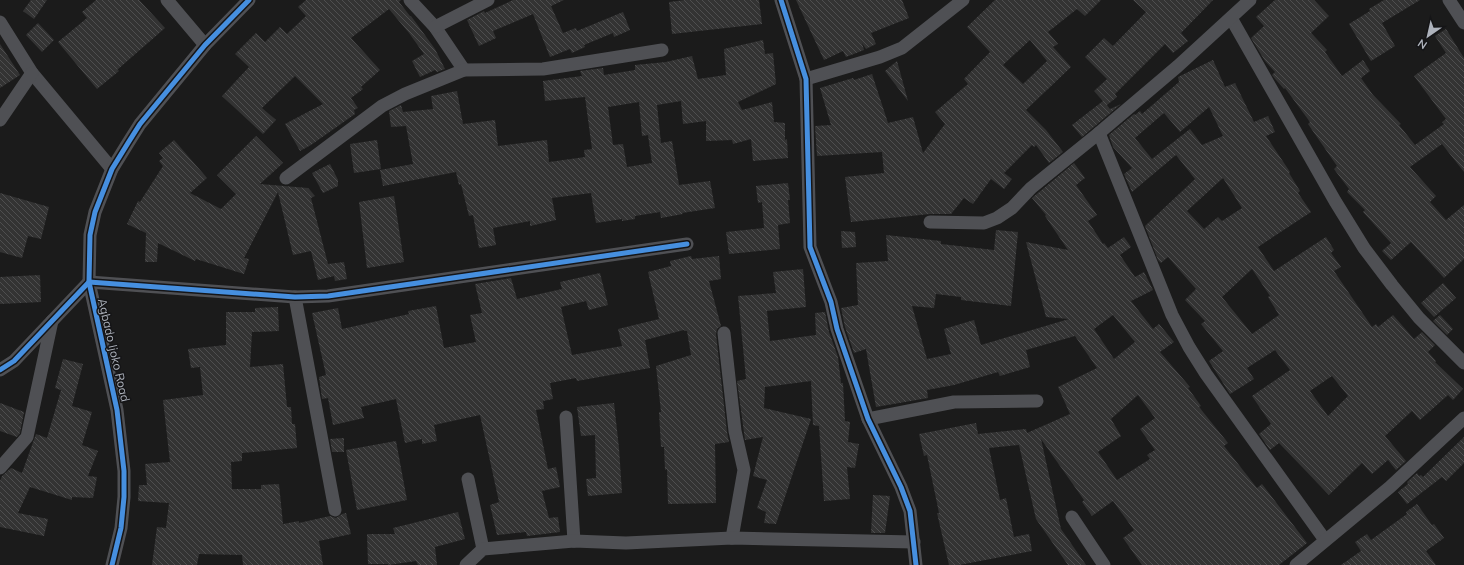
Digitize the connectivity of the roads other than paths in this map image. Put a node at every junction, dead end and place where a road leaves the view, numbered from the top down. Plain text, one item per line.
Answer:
1 (167, 0) edge
2 (249, 0) edge
3 (410, 0) edge
4 (488, 0) edge
5 (781, 0) edge
6 (963, 0) edge
7 (1250, 0) edge
8 (1449, 0) edge
9 (1231, 18) junction
10 (0, 22) edge
11 (1464, 23) edge
12 (435, 27) junction
13 (205, 44) junction
14 (662, 50) dead end
15 (464, 70) junction
16 (32, 73) junction
17 (806, 79) junction
18 (0, 120) edge
19 (1099, 133) junction
20 (112, 169) junction
21 (286, 178) dead end
22 (930, 222) dead end
23 (687, 244) dead end
24 (88, 282) junction
25 (295, 298) junction
26 (52, 321) junction
27 (724, 333) dead end
28 (1464, 363) edge
29 (0, 370) edge
30 (1037, 401) dead end
31 (566, 417) dead end
32 (1464, 418) edge
33 (868, 420) junction
34 (0, 468) edge
35 (468, 479) dead end
36 (335, 510) dead end
37 (1072, 517) dead end
38 (732, 538) junction
39 (1325, 540) junction
40 (574, 541) junction
41 (914, 542) junction
42 (482, 549) junction
43 (112, 565) edge
44 (466, 565) edge
45 (916, 565) edge
46 (1104, 565) edge
47 (1296, 565) edge

1 - 13 street
2 - 13 street, Agbado Ijoko Road
3 - 12 street
4 - 12 street
5 - 17 street
6 - 17 street
7 - 9 street
8 - 11 street
9 - 19 street
9 - 28 street
10 - 16 street
12 - 15 street
13 - 20 street, Agbado Ijoko Road
14 - 15 street
15 - 21 street
16 - 18 street
16 - 20 street
17 - 33 street
19 - 22 street
19 - 39 street
20 - 24 street, Agbado Ijoko Road
23 - 25 street
24 - 25 street
24 - 26 street
24 - 43 street, Agbado Ijoko Road
25 - 36 street
26 - 29 street
26 - 34 street
27 - 38 street
30 - 33 street
31 - 40 street
32 - 39 street
33 - 41 street
35 - 42 street
37 - 46 street
38 - 40 street
38 - 41 street
39 - 47 street
40 - 42 street
41 - 45 street
42 - 44 street

